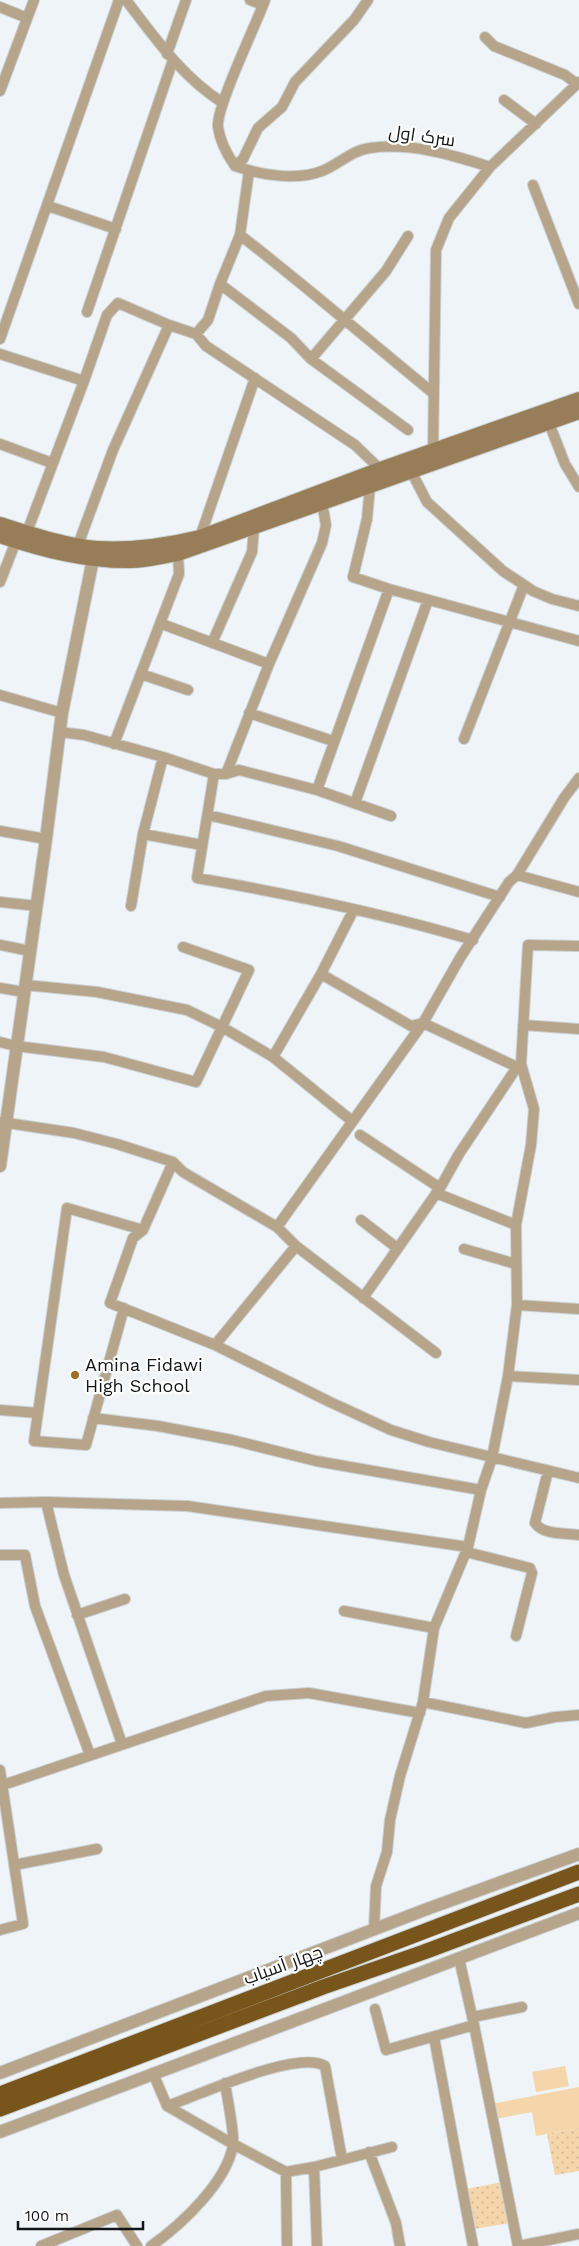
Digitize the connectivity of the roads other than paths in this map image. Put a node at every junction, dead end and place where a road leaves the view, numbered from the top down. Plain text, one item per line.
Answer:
1 (34, 0) edge
2 (119, 0) edge
3 (126, 0) edge
4 (186, 0) edge
5 (250, 0) edge
6 (368, 0) edge
7 (264, 3) edge
8 (0, 7) edge
9 (27, 18) junction
10 (485, 37) dead end
11 (170, 57) junction
12 (578, 83) edge
13 (0, 91) edge
14 (504, 100) dead end
15 (223, 103) junction
16 (536, 124) junction
17 (235, 166) junction
18 (490, 167) junction
19 (249, 171) junction
20 (533, 185) dead end
21 (48, 206) junction
22 (116, 228) junction
23 (240, 235) junction
24 (408, 236) dead end
25 (220, 284) junction
26 (579, 304) edge
27 (87, 312) dead end
28 (345, 321) junction
29 (169, 325) junction
30 (196, 334) junction
31 (0, 339) edge
32 (0, 354) edge
33 (311, 359) junction
34 (255, 378) junction
35 (84, 381) junction
36 (433, 393) junction
37 (579, 398) edge
38 (579, 412) edge
39 (549, 423) junction
40 (408, 430) dead end
41 (0, 444) edge
42 (433, 451) junction
43 (52, 463) junction
44 (380, 469) junction
45 (411, 471) junction
46 (370, 486) junction
47 (579, 487) edge
48 (322, 503) junction
49 (0, 524) edge
50 (254, 528) junction
51 (0, 536) edge
52 (21, 537) junction
53 (200, 537) junction
54 (78, 545) junction
55 (95, 554) junction
56 (178, 554) junction
57 (0, 582) edge
58 (524, 585) junction
59 (389, 589) junction
60 (428, 600) junction
61 (579, 606) edge
62 (509, 620) junction
63 (162, 624) junction
64 (579, 641) edge
65 (212, 644) junction
66 (269, 664) junction
67 (141, 674) junction
68 (188, 690) dead end
69 (0, 695) edge
70 (62, 713) junction
71 (249, 713) junction
72 (59, 732) junction
73 (464, 739) dead end
74 (333, 741) junction
75 (114, 744) junction
76 (163, 756) junction
77 (214, 774) junction
78 (226, 774) junction
79 (579, 778) edge
80 (316, 790) junction
81 (355, 803) junction
82 (208, 815) junction
83 (390, 816) dead end
84 (0, 831) edge
85 (143, 834) junction
86 (46, 839) junction
87 (202, 845) junction
88 (517, 875) junction
89 (579, 892) edge
90 (500, 897) junction
91 (0, 902) edge
92 (37, 906) junction
93 (131, 906) dead end
94 (354, 909) junction
95 (473, 940) junction
96 (0, 945) edge
97 (579, 946) edge
98 (183, 947) dead end
99 (30, 951) junction
100 (321, 974) junction
101 (0, 988) edge
102 (25, 988) junction
103 (423, 1022) junction
104 (523, 1025) junction
105 (222, 1027) junction
106 (579, 1029) edge
107 (0, 1042) edge
108 (16, 1046) junction
109 (273, 1058) junction
110 (519, 1066) junction
111 (352, 1121) junction
112 (3, 1123) edge
113 (360, 1135) dead end
114 (173, 1162) junction
115 (0, 1166) edge
116 (438, 1190) junction
117 (361, 1220) dead end
118 (516, 1225) junction
119 (277, 1227) junction
120 (143, 1230) junction
121 (296, 1246) junction
122 (397, 1248) junction
123 (464, 1249) dead end
124 (516, 1264) junction
125 (364, 1298) junction
126 (517, 1305) junction
127 (124, 1308) junction
128 (579, 1309) edge
129 (215, 1345) junction
130 (436, 1353) dead end
131 (508, 1376) junction
132 (579, 1380) edge
133 (0, 1410) edge
134 (38, 1413) junction
135 (93, 1418) junction
136 (492, 1458) junction
137 (548, 1471) junction
138 (579, 1478) edge
139 (481, 1490) junction
140 (46, 1502) junction
141 (0, 1503) edge
142 (579, 1535) edge
143 (467, 1550) junction
144 (0, 1554) edge
145 (125, 1598) dead end
146 (344, 1611) dead end
147 (77, 1615) junction
148 (434, 1628) junction
149 (516, 1636) dead end
150 (423, 1702) junction
151 (420, 1713) junction
152 (579, 1715) edge
153 (122, 1744) junction
154 (90, 1756) junction
155 (0, 1770) edge
156 (1, 1785) edge
157 (97, 1849) dead end
158 (579, 1854) edge
159 (14, 1864) junction
160 (579, 1872) edge
161 (579, 1894) edge
162 (579, 1912) edge
163 (374, 1929) junction
164 (0, 1930) edge
165 (459, 1958) junction
166 (319, 1972) junction
167 (323, 1987) junction
168 (522, 2007) dead end
169 (374, 2009) dead end
170 (474, 2021) junction
171 (434, 2037) junction
172 (0, 2073) edge
173 (153, 2073) junction
174 (225, 2083) junction
175 (0, 2094) edge
176 (167, 2106) junction
177 (0, 2109) edge
178 (0, 2132) edge
179 (233, 2144) junction
180 (392, 2147) dead end
181 (369, 2152) junction
182 (342, 2159) junction
183 (314, 2167) junction
184 (286, 2172) junction
185 (579, 2234) edge
186 (41, 2246) edge
187 (137, 2246) edge
188 (151, 2246) edge
189 (288, 2246) edge
190 (318, 2246) edge
191 (400, 2246) edge
192 (473, 2246) edge
193 (519, 2246) edge

1 - 9 street
2 - 21 street
3 - 11 street
4 - 11 street
5 - 7 street
6 - 17 street
7 - 15 street
8 - 9 street
9 - 13 street
10 - 12 street
11 - 15 street
11 - 22 street
12 - 16 street
14 - 16 street
15 - 17 street
16 - 18 street
17 - 19 street, سرک اول
18 - 19 street, سرک اول
18 - 36 street
19 - 23 street
20 - 26 street
21 - 22 street
21 - 31 street
22 - 27 street
23 - 25 street
23 - 28 street
24 - 28 street
25 - 30 street
25 - 33 street
28 - 33 street
28 - 36 street
29 - 30 street
29 - 35 street
29 - 54 street
30 - 34 street
32 - 35 street
33 - 40 street
34 - 44 street
34 - 53 street
35 - 43 street
36 - 42 street
37 - 42 main road
38 - 39 main road
39 - 45 main road
39 - 47 street
41 - 43 street
42 - 44 main road
43 - 52 street
44 - 53 main road
45 - 46 main road
45 - 58 street
46 - 48 main road
46 - 59 street
48 - 50 main road
48 - 66 street
49 - 52 main road
50 - 56 main road
50 - 65 street
51 - 52 main road
52 - 54 main road
52 - 55 main road
52 - 57 street
53 - 55 main road
54 - 55 main road
55 - 56 main road
55 - 70 street
56 - 63 street
58 - 61 street
58 - 62 street
59 - 60 street
59 - 74 street
60 - 62 street
60 - 81 street
62 - 64 street
62 - 73 street
63 - 65 street
63 - 67 street
65 - 66 street
66 - 71 street
67 - 68 street
67 - 75 street
69 - 70 street
70 - 72 street
71 - 74 street
71 - 78 street
72 - 75 street
72 - 86 street
74 - 80 street
75 - 76 street
76 - 77 street
76 - 85 street
77 - 78 street
77 - 82 street
78 - 80 street
79 - 88 street
80 - 81 street
81 - 83 street
82 - 87 street
82 - 90 street
84 - 86 street
85 - 87 street
85 - 93 street
86 - 92 street
87 - 94 street
88 - 89 street
88 - 90 street
90 - 95 street
91 - 92 street
92 - 99 street
94 - 95 street
94 - 100 street
95 - 103 street
96 - 99 street
97 - 104 street
98 - 105 street
99 - 102 street
100 - 103 street
100 - 109 street
101 - 102 street
102 - 105 street
102 - 108 street
103 - 110 street
103 - 111 street
104 - 106 street
104 - 110 street
105 - 108 street
105 - 109 street
107 - 108 street
108 - 112 street
109 - 111 street
110 - 116 street
110 - 118 street
111 - 119 street
112 - 114 street
112 - 115 street
113 - 116 street
114 - 119 street
114 - 120 street
116 - 118 street
116 - 122 street
117 - 122 street
118 - 124 street
119 - 121 street
120 - 127 street
120 - 134 street
121 - 125 street
121 - 129 street
122 - 125 street
123 - 124 street
124 - 126 street
125 - 130 street
126 - 128 street
126 - 131 street
127 - 129 street
127 - 135 street
129 - 136 street
131 - 132 street
131 - 136 street
133 - 134 street
134 - 135 street
135 - 139 street
136 - 137 street
136 - 139 street
137 - 138 street
137 - 142 street
139 - 143 street
140 - 141 street
140 - 143 street
140 - 147 street
143 - 148 street
143 - 149 street
144 - 154 street
145 - 147 street
146 - 148 street
147 - 153 street
148 - 150 street
150 - 151 street
150 - 152 street
151 - 153 street
151 - 163 street
153 - 154 street
154 - 156 street
155 - 156 street
156 - 159 street
157 - 159 street
158 - 163 street
159 - 164 street
160 - 166 highway, چهار آسیاب
161 - 167 highway, چهار آسیاب
162 - 165 street
163 - 172 street
165 - 170 street
165 - 173 street
166 - 167 highway
166 - 175 highway, چهار آسیاب
167 - 177 highway, چهار آسیاب
168 - 170 street
169 - 171 street
170 - 171 street
170 - 193 street
171 - 192 street
173 - 176 street
173 - 178 street
174 - 176 street
174 - 179 street
174 - 182 street
176 - 179 street
179 - 184 street
179 - 188 street
180 - 181 street
181 - 182 street
181 - 191 street
182 - 183 street
183 - 184 street
183 - 190 street
184 - 189 street
185 - 193 street
186 - 187 street

